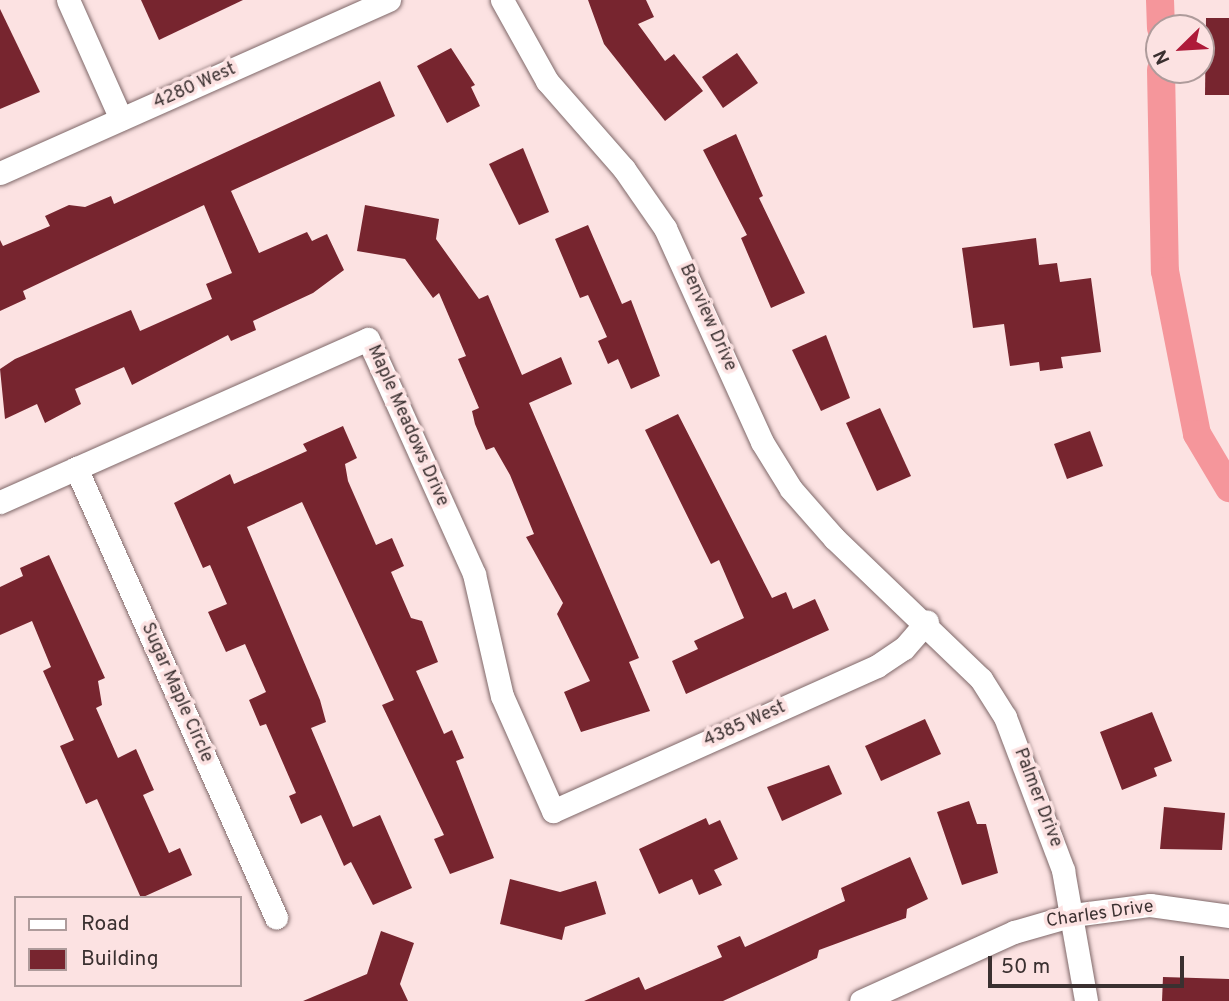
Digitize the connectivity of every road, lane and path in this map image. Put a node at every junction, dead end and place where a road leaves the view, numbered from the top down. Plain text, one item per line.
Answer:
1 (68, 0) edge
2 (389, 0) edge
3 (502, 0) edge
4 (121, 120) junction
5 (0, 173) edge
6 (76, 468) junction
7 (0, 502) edge
8 (927, 622) junction
9 (552, 811) joint
10 (1073, 915) junction
11 (1229, 916) edge
12 (276, 918) dead end
13 (861, 1001) edge
14 (1086, 1001) edge

1 - 4 street
2 - 4 street, 4280 West
3 - 8 street, Benview Drive
4 - 5 street, 4280 West
6 - 7 street, Maple Meadows Drive
6 - 9 street, Maple Meadows Drive
6 - 12 street, Sugar Maple Circle
8 - 9 street, 4385 West
8 - 10 street, Palmer Drive
10 - 11 street, Charles Drive
10 - 13 street, Charles Drive
10 - 14 street, Palmer Drive

